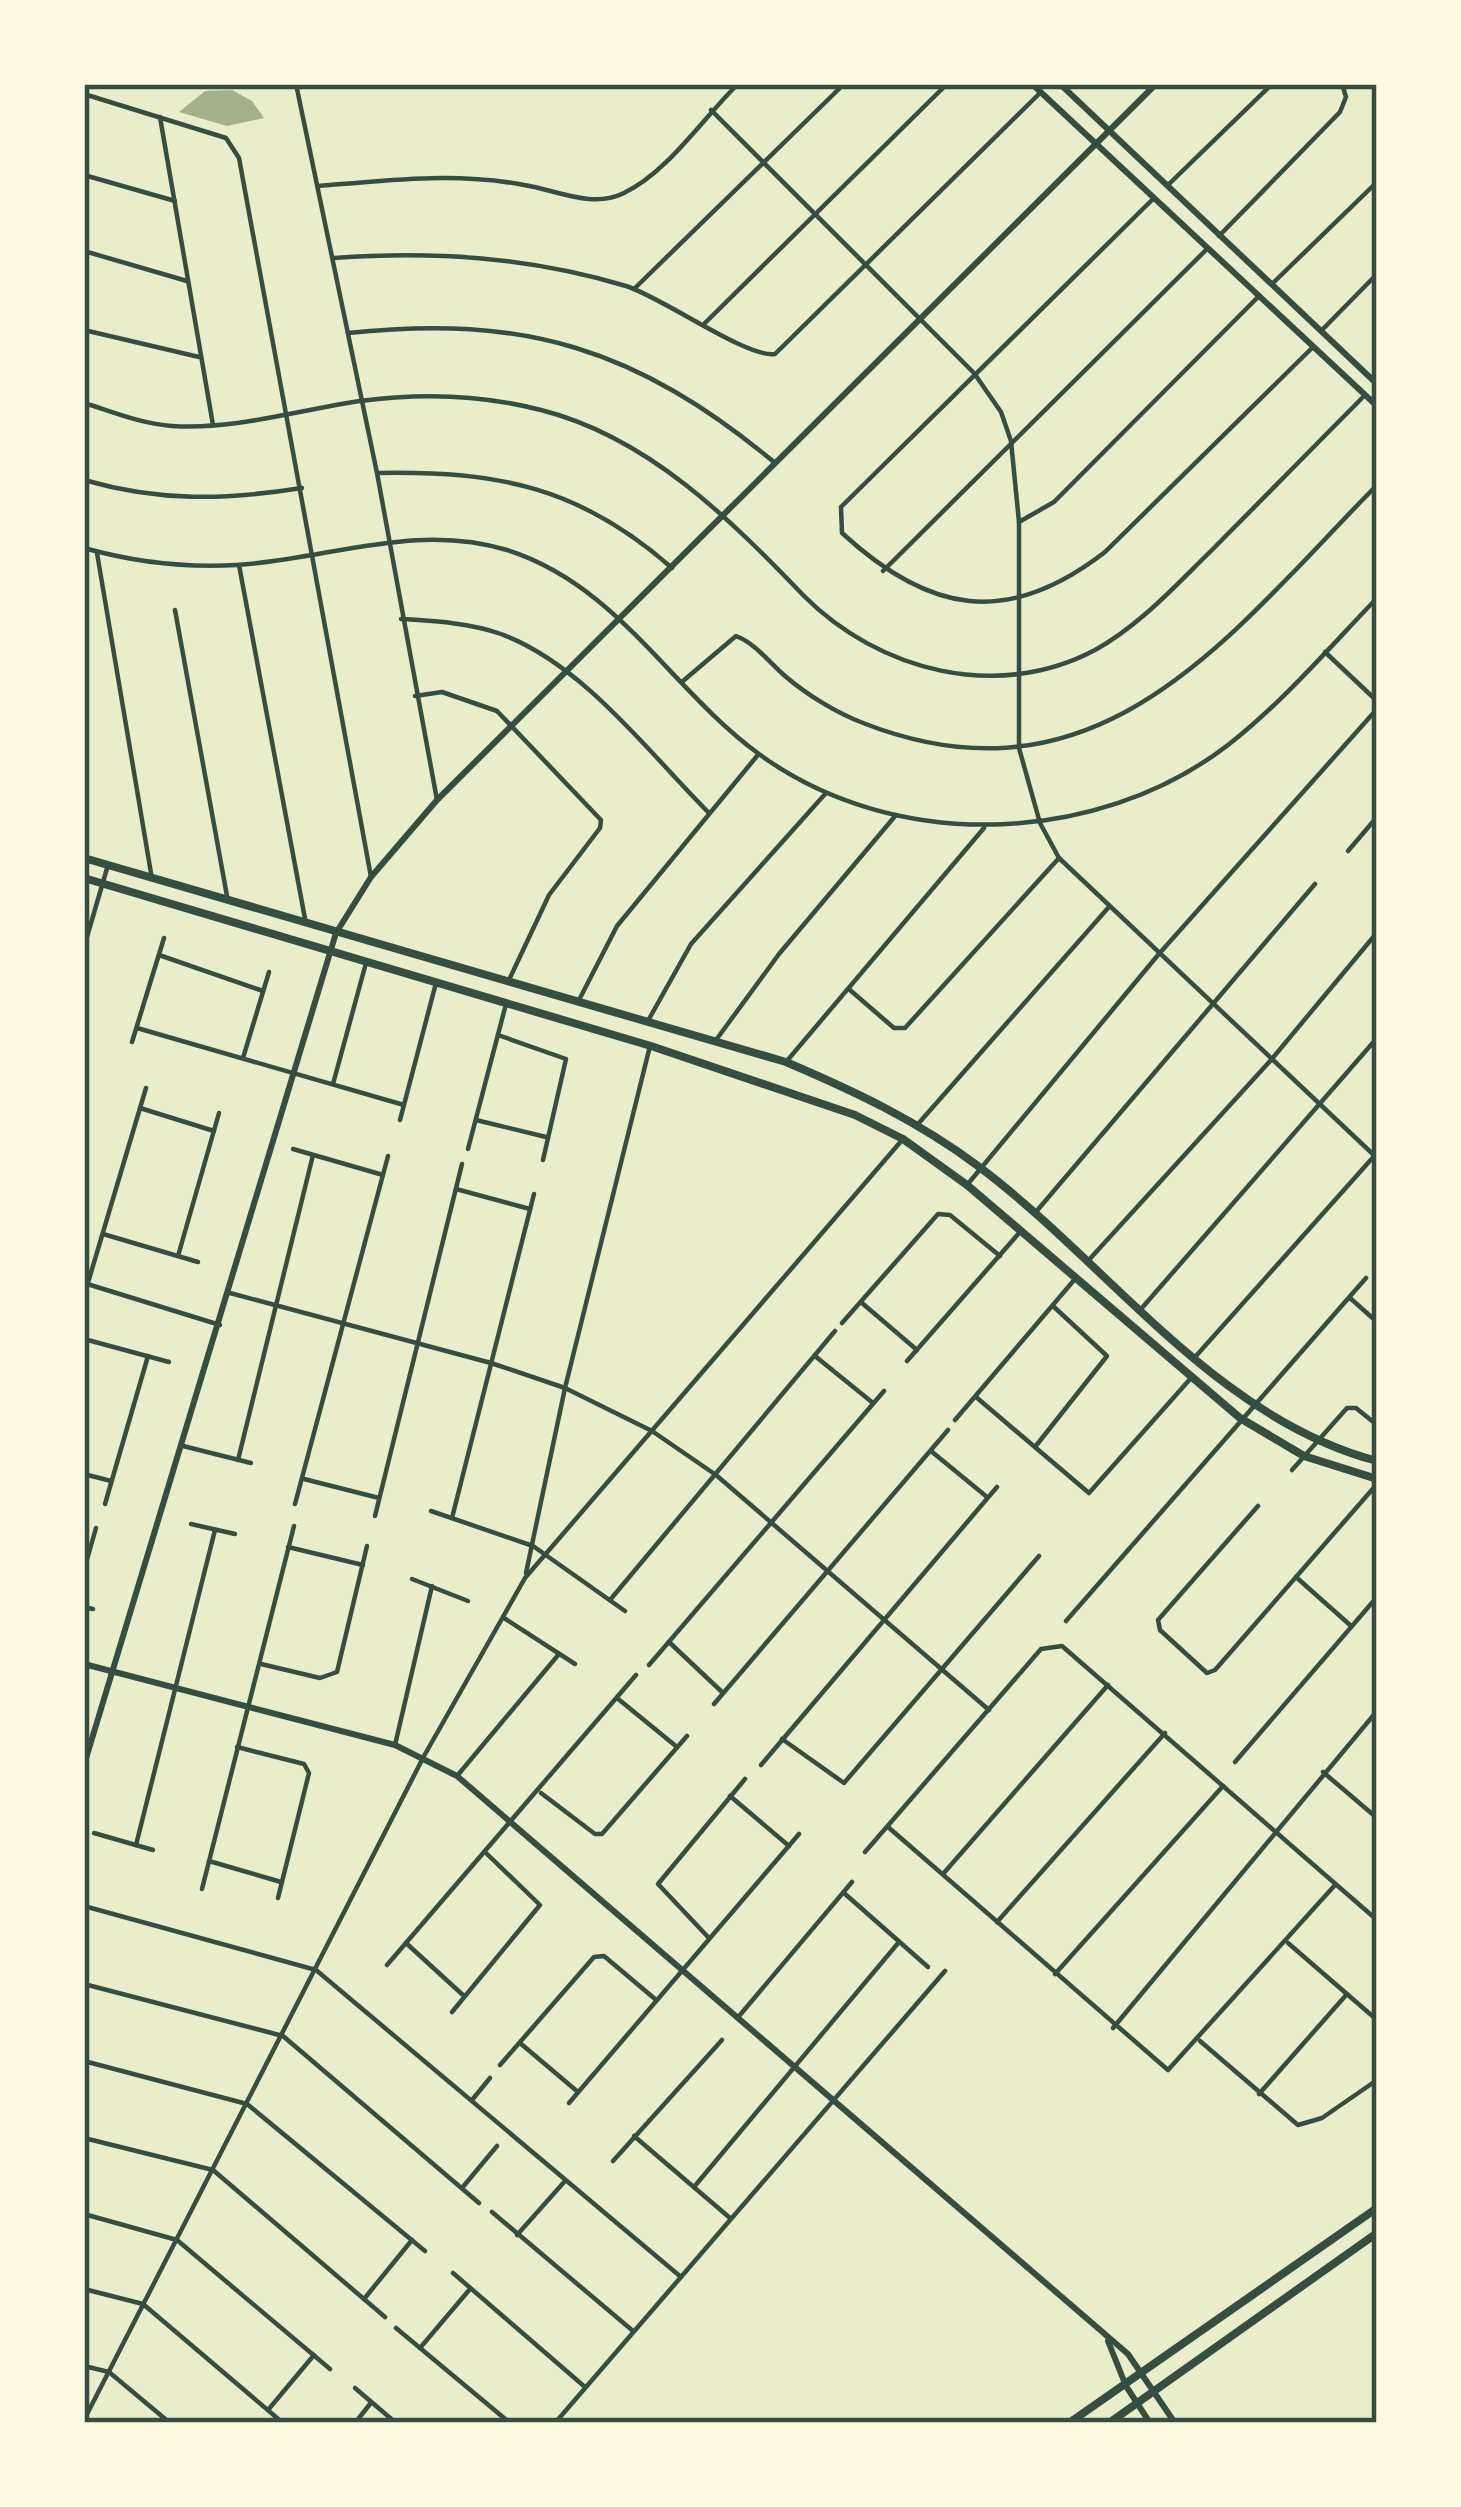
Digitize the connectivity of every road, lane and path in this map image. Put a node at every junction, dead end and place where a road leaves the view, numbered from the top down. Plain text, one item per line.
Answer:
1 (296, 84) edge
2 (739, 84) edge
3 (844, 84) edge
4 (947, 84) edge
5 (1032, 84) edge
6 (1060, 84) edge
7 (1156, 84) edge
8 (1272, 84) edge
9 (1342, 84) edge
10 (1041, 92) junction
11 (84, 94) edge
12 (711, 110) junction
13 (160, 118) junction
14 (1109, 131) junction
15 (1097, 144) junction
16 (764, 163) junction
17 (84, 175) edge
18 (1377, 182) edge
19 (319, 186) junction
20 (1167, 186) junction
21 (1154, 198) junction
22 (176, 201) junction
23 (816, 214) junction
24 (1220, 236) junction
25 (1207, 249) junction
26 (84, 250) edge
27 (334, 258) junction
28 (868, 266) junction
29 (1377, 274) edge
30 (187, 281) junction
31 (1271, 285) junction
32 (634, 289) junction
33 (1259, 296) junction
34 (920, 317) junction
35 (705, 322) junction
36 (84, 330) edge
37 (1322, 331) junction
38 (348, 333) junction
39 (1312, 347) junction
40 (200, 357) junction
41 (974, 373) junction
42 (1377, 384) edge
43 (1365, 395) junction
44 (361, 401) junction
45 (84, 404) edge
46 (1377, 406) edge
47 (285, 414) junction
48 (214, 426) junction
49 (1011, 441) junction
50 (774, 462) junction
51 (377, 473) junction
52 (84, 480) edge
53 (1377, 485) edge
54 (302, 488) junction
55 (723, 513) junction
56 (1019, 521) junction
57 (386, 541) junction
58 (84, 548) edge
59 (97, 552) junction
60 (312, 554) junction
61 (239, 565) junction
62 (672, 568) junction
63 (884, 571) junction
64 (1377, 598) edge
65 (1019, 599) junction
66 (175, 610) dead end
67 (620, 617) junction
68 (401, 619) junction
69 (1324, 652) junction
70 (566, 671) junction
71 (1018, 674) junction
72 (683, 681) junction
73 (415, 696) junction
74 (1377, 705) edge
75 (512, 724) junction
76 (1019, 748) junction
77 (759, 754) junction
78 (826, 792) junction
79 (436, 800) junction
80 (710, 813) junction
81 (897, 814) junction
82 (1377, 817) edge
83 (1040, 823) junction
84 (985, 827) junction
85 (1348, 850) dead end
86 (84, 858) edge
87 (1059, 858) junction
88 (108, 865) junction
89 (371, 877) junction
90 (84, 878) edge
91 (152, 879) junction
92 (102, 883) junction
93 (1316, 884) dead end
94 (228, 902) junction
95 (1108, 908) junction
96 (306, 924) junction
97 (336, 933) junction
98 (1375, 935) edge
99 (86, 936) edge
100 (164, 938) dead end
101 (84, 947) edge
102 (328, 952) junction
103 (159, 955) junction
104 (1158, 955) junction
105 (366, 963) junction
106 (269, 971) dead end
107 (508, 982) junction
108 (436, 983) junction
109 (848, 988) junction
110 (263, 991) junction
111 (578, 1002) junction
112 (506, 1004) junction
113 (1213, 1006) junction
114 (646, 1024) junction
115 (136, 1028) junction
116 (498, 1035) junction
117 (1377, 1038) edge
118 (132, 1042) dead end
119 (713, 1045) junction
120 (651, 1046) junction
121 (243, 1058) junction
122 (1271, 1060) junction
123 (786, 1062) junction
124 (293, 1073) junction
125 (333, 1084) junction
126 (146, 1088) dead end
127 (404, 1105) junction
128 (1321, 1106) junction
129 (140, 1108) junction
130 (219, 1113) dead end
131 (400, 1120) dead end
132 (476, 1120) junction
133 (918, 1124) junction
134 (214, 1131) junction
135 (548, 1138) junction
136 (903, 1139) junction
137 (293, 1149) dead end
138 (468, 1149) dead end
139 (313, 1155) junction
140 (388, 1156) dead end
141 (1376, 1156) edge
142 (543, 1160) dead end
143 (463, 1164) dead end
144 (981, 1168) junction
145 (383, 1175) junction
146 (967, 1185) junction
147 (456, 1190) junction
148 (534, 1194) dead end
149 (530, 1209) junction
150 (1034, 1214) junction
151 (1020, 1232) junction
152 (103, 1234) junction
153 (178, 1256) junction
154 (1000, 1256) junction
155 (198, 1262) dead end
156 (1087, 1262) junction
157 (1366, 1278) dead end
158 (1075, 1279) junction
159 (86, 1284) edge
160 (230, 1293) junction
161 (84, 1296) edge
162 (1348, 1297) junction
163 (861, 1302) junction
164 (275, 1305) junction
165 (1053, 1306) junction
166 (1141, 1310) junction
167 (344, 1322) junction
168 (1377, 1322) edge
169 (842, 1323) dead end
170 (220, 1325) junction
171 (835, 1331) dead end
172 (84, 1339) edge
173 (418, 1342) junction
174 (917, 1350) junction
175 (148, 1356) junction
176 (814, 1356) junction
177 (1196, 1356) junction
178 (907, 1361) dead end
179 (169, 1362) dead end
180 (491, 1363) junction
181 (1191, 1378) junction
182 (565, 1388) junction
183 (884, 1391) dead end
184 (976, 1397) junction
185 (874, 1403) junction
186 (1252, 1404) junction
187 (1240, 1418) junction
188 (956, 1420) dead end
189 (1377, 1425) edge
190 (948, 1430) dead end
191 (652, 1431) junction
192 (1315, 1442) junction
193 (183, 1446) junction
194 (1035, 1447) junction
195 (931, 1451) junction
196 (1304, 1456) junction
197 (238, 1460) junction
198 (1377, 1461) edge
199 (251, 1463) dead end
200 (1292, 1471) dead end
201 (84, 1474) edge
202 (716, 1475) junction
203 (302, 1478) junction
204 (111, 1481) junction
205 (1377, 1482) edge
206 (997, 1487) dead end
207 (380, 1498) junction
208 (988, 1498) junction
209 (105, 1504) dead end
210 (295, 1504) dead end
211 (1258, 1506) dead end
212 (431, 1511) dead end
213 (375, 1516) dead end
214 (452, 1518) junction
215 (771, 1523) junction
216 (191, 1524) dead end
217 (294, 1526) dead end
218 (96, 1528) dead end
219 (215, 1530) junction
220 (235, 1534) dead end
221 (288, 1546) junction
222 (368, 1546) dead end
223 (532, 1546) junction
224 (86, 1555) edge
225 (548, 1555) junction
226 (1039, 1556) dead end
227 (363, 1565) junction
228 (84, 1570) edge
229 (826, 1574) junction
230 (1296, 1576) junction
231 (525, 1578) junction
232 (412, 1579) dead end
233 (432, 1586) junction
234 (1377, 1597) edge
235 (610, 1600) junction
236 (468, 1601) dead end
237 (84, 1607) edge
238 (93, 1609) dead end
239 (625, 1610) dead end
240 (502, 1617) junction
241 (1066, 1621) dead end
242 (881, 1622) junction
243 (1351, 1626) junction
244 (669, 1642) junction
245 (559, 1654) junction
246 (84, 1664) edge
247 (258, 1664) junction
248 (574, 1664) dead end
249 (649, 1665) dead end
250 (939, 1670) junction
251 (113, 1672) junction
252 (636, 1675) dead end
253 (1108, 1685) junction
254 (176, 1687) junction
255 (723, 1692) junction
256 (617, 1698) junction
257 (714, 1704) dead end
258 (247, 1706) junction
259 (989, 1710) junction
260 (1376, 1714) edge
261 (1166, 1733) junction
262 (687, 1736) dead end
263 (782, 1739) junction
264 (395, 1745) junction
265 (237, 1747) junction
266 (677, 1747) junction
267 (424, 1756) junction
268 (1235, 1762) dead end
269 (84, 1765) edge
270 (761, 1765) dead end
271 (1323, 1772) junction
272 (457, 1776) junction
273 (745, 1779) dead end
274 (1222, 1786) junction
275 (539, 1792) junction
276 (730, 1796) junction
277 (1377, 1818) edge
278 (513, 1823) junction
279 (887, 1827) junction
280 (1277, 1832) junction
281 (94, 1833) dead end
282 (799, 1834) dead end
283 (136, 1845) junction
284 (789, 1846) junction
285 (152, 1850) dead end
286 (866, 1852) dead end
287 (488, 1854) junction
288 (209, 1861) junction
289 (943, 1874) junction
290 (281, 1882) junction
291 (852, 1882) dead end
292 (1335, 1885) junction
293 (202, 1889) dead end
294 (844, 1893) junction
295 (278, 1898) dead end
296 (84, 1906) edge
297 (1377, 1920) edge
298 (998, 1922) junction
299 (708, 1937) junction
300 (899, 1942) junction
301 (406, 1943) junction
302 (1288, 1943) junction
303 (387, 1965) dead end
304 (682, 1967) junction
305 (928, 1967) dead end
306 (316, 1970) junction
307 (945, 1972) dead end
308 (1054, 1974) junction
309 (84, 1984) edge
310 (1347, 1994) junction
311 (464, 1997) junction
312 (656, 1999) junction
313 (452, 2012) dead end
314 (740, 2015) junction
315 (1377, 2020) edge
316 (1113, 2028) junction
317 (284, 2036) junction
318 (722, 2040) dead end
319 (1200, 2041) junction
320 (520, 2043) junction
321 (84, 2061) edge
322 (794, 2063) junction
323 (500, 2066) dead end
324 (490, 2078) dead end
325 (1374, 2082) edge
326 (578, 2092) junction
327 (1259, 2094) junction
328 (1377, 2094) edge
329 (838, 2099) junction
330 (472, 2100) junction
331 (569, 2103) dead end
332 (247, 2104) junction
333 (634, 2136) junction
334 (84, 2138) edge
335 (497, 2146) dead end
336 (613, 2162) dead end
337 (213, 2170) junction
338 (567, 2179) junction
339 (694, 2187) junction
340 (462, 2188) junction
341 (479, 2203) dead end
342 (1377, 2208) edge
343 (492, 2212) dead end
344 (84, 2214) edge
345 (731, 2219) junction
346 (1377, 2233) edge
347 (517, 2235) junction
348 (177, 2240) junction
349 (412, 2240) junction
350 (425, 2251) dead end
351 (453, 2273) dead end
352 (681, 2277) junction
353 (471, 2288) junction
354 (84, 2289) edge
355 (364, 2300) junction
356 (143, 2304) junction
357 (385, 2318) dead end
358 (396, 2328) dead end
359 (633, 2331) junction
360 (1107, 2339) junction
361 (420, 2348) junction
362 (314, 2355) junction
363 (84, 2366) edge
364 (331, 2369) dead end
365 (110, 2372) junction
366 (1144, 2372) junction
367 (1126, 2386) junction
368 (355, 2388) dead end
369 (586, 2388) junction
370 (1156, 2390) junction
371 (372, 2402) junction
372 (1137, 2404) junction
373 (268, 2410) junction
374 (84, 2420) edge
375 (170, 2423) edge
376 (283, 2423) edge
377 (355, 2423) edge
378 (395, 2423) edge
379 (510, 2423) edge
380 (555, 2423) edge
381 (1070, 2423) edge
382 (1108, 2423) edge
383 (1150, 2423) edge
384 (1175, 2423) edge

1 - 19 street
2 - 12 street
3 - 16 street
4 - 23 street
5 - 10 street
6 - 14 street
7 - 14 street
8 - 20 street
9 - 24 street
10 - 15 street
10 - 28 street
11 - 13 street
12 - 16 street
12 - 19 street
13 - 22 street
13 - 47 street
14 - 15 street
14 - 20 street
15 - 21 street
15 - 34 street
16 - 23 street
16 - 32 street
17 - 22 street
18 - 31 street
19 - 27 street
20 - 24 street
21 - 25 street
21 - 41 street
22 - 30 street
23 - 28 street
23 - 35 street
24 - 31 street
25 - 33 street
25 - 49 street
26 - 30 street
27 - 32 street
27 - 38 street
28 - 34 street
28 - 35 street
29 - 37 street
30 - 40 street
31 - 37 street
32 - 35 street
33 - 39 street
33 - 56 street
34 - 41 street
34 - 50 street
36 - 40 street
37 - 42 street
38 - 44 street
38 - 50 street
39 - 43 street
39 - 65 street
40 - 48 street
41 - 49 street
41 - 63 street
43 - 46 street
43 - 71 street
44 - 47 street
44 - 51 street
44 - 55 street
45 - 48 street
47 - 48 street
47 - 54 street
49 - 56 street
49 - 63 street
50 - 55 street
51 - 57 street
51 - 62 street
52 - 54 street
53 - 76 street
54 - 60 street
55 - 62 street
55 - 71 street
56 - 65 street
57 - 60 street
57 - 67 street
57 - 68 street
58 - 59 street
59 - 61 street
59 - 91 street
60 - 61 street
60 - 89 street
61 - 96 street
62 - 67 street
63 - 65 street
64 - 69 street
65 - 71 street
66 - 94 street
67 - 70 street
67 - 72 street
68 - 70 street
68 - 73 street
69 - 74 street
69 - 83 street
70 - 75 street
70 - 80 street
71 - 76 street
72 - 76 street
72 - 77 street
73 - 75 street
73 - 79 street
74 - 104 street
75 - 79 street
75 - 107 street
76 - 83 street
77 - 78 street
77 - 80 street
78 - 81 street
78 - 114 street
79 - 89 street
80 - 111 street
81 - 84 street
81 - 119 street
82 - 85 street
83 - 84 street
83 - 87 street
84 - 109 street
86 - 88 main road
87 - 95 street
87 - 109 street
88 - 91 main road
88 - 92 street
89 - 97 street
90 - 92 main road
91 - 94 main road
92 - 99 street
92 - 102 main road
93 - 113 street
94 - 96 main road
95 - 104 street
95 - 133 street
96 - 97 main road
97 - 102 street
97 - 107 main road
98 - 122 street
99 - 101 street
100 - 103 street
102 - 105 main road
102 - 124 street
103 - 110 street
103 - 115 street
104 - 113 street
104 - 144 street
105 - 108 main road
105 - 125 street
106 - 110 street
107 - 111 main road
108 - 112 main road
108 - 127 street
109 - 123 street
110 - 121 street
111 - 114 main road
112 - 116 street
112 - 120 main road
113 - 122 street
113 - 150 street
114 - 119 main road
115 - 118 street
115 - 121 street
116 - 132 street
116 - 135 street
117 - 128 street
119 - 123 main road
120 - 136 main road
120 - 182 street
121 - 124 street
122 - 128 street
122 - 156 street
123 - 133 main road
124 - 125 street
124 - 160 street
125 - 127 street
126 - 129 street
127 - 131 street
128 - 141 street
128 - 166 street
129 - 134 street
129 - 152 street
130 - 134 street
132 - 135 street
132 - 138 street
133 - 144 main road
134 - 153 street
135 - 142 street
136 - 146 main road
136 - 191 street
137 - 139 street
139 - 145 street
139 - 164 street
140 - 145 street
141 - 177 street
143 - 147 street
144 - 146 street
144 - 150 main road
145 - 167 street
146 - 151 main road
147 - 149 street
147 - 173 street
148 - 149 street
149 - 180 street
150 - 156 main road
151 - 154 street
151 - 158 main road
152 - 153 street
152 - 159 street
153 - 155 street
154 - 163 street
154 - 174 street
156 - 166 main road
157 - 162 street
158 - 165 street
158 - 181 main road
159 - 161 street
159 - 170 street
160 - 164 street
160 - 170 street
162 - 168 street
162 - 186 street
163 - 169 street
163 - 174 street
164 - 167 street
164 - 197 street
165 - 184 street
165 - 194 street
166 - 177 main road
167 - 173 street
167 - 203 street
170 - 193 street
171 - 176 street
172 - 175 street
173 - 180 street
173 - 207 street
174 - 178 street
175 - 179 street
175 - 204 street
176 - 185 street
176 - 202 street
177 - 186 main road
180 - 182 street
180 - 214 street
181 - 187 main road
181 - 194 street
182 - 191 street
182 - 223 street
183 - 185 street
184 - 188 street
184 - 194 street
185 - 215 street
186 - 187 street
186 - 192 main road
187 - 196 main road
187 - 241 street
189 - 192 street
190 - 195 street
191 - 202 street
191 - 225 street
192 - 196 street
192 - 198 main road
193 - 197 street
193 - 251 street
195 - 208 street
195 - 229 street
196 - 200 street
196 - 205 main road
197 - 199 street
201 - 204 street
202 - 215 street
202 - 235 street
203 - 207 street
203 - 210 street
204 - 209 street
205 - 230 street
206 - 208 street
207 - 213 street
208 - 242 street
211 - 230 street
212 - 214 street
214 - 223 street
215 - 229 street
215 - 244 street
216 - 219 street
217 - 221 street
218 - 224 street
219 - 220 street
219 - 254 street
221 - 227 street
221 - 247 street
222 - 227 street
223 - 225 street
223 - 231 street
224 - 228 street
225 - 231 street
225 - 235 street
226 - 250 street
227 - 247 street
229 - 242 street
229 - 255 street
230 - 243 street
231 - 240 street
232 - 233 street
233 - 236 street
233 - 264 street
234 - 243 street
235 - 239 street
237 - 238 street
240 - 245 street
240 - 267 street
242 - 250 street
242 - 263 street
243 - 268 street
244 - 249 street
244 - 255 street
245 - 248 street
245 - 272 street
246 - 251 street
247 - 258 street
250 - 259 street
250 - 263 street
251 - 254 street
251 - 269 street
252 - 256 street
253 - 259 street
253 - 261 street
253 - 289 street
254 - 258 street
254 - 283 street
255 - 257 street
256 - 266 street
256 - 275 street
258 - 264 street
258 - 265 street
259 - 279 street
260 - 271 street
261 - 274 street
261 - 298 street
262 - 266 street
263 - 270 street
264 - 267 street
265 - 288 street
265 - 290 street
266 - 275 street
267 - 272 street
267 - 306 street
271 - 277 street
271 - 280 street
272 - 278 street
273 - 276 street
274 - 280 street
274 - 308 street
275 - 278 street
276 - 284 street
276 - 299 street
278 - 287 street
278 - 304 street
279 - 286 street
279 - 289 street
280 - 292 street
280 - 316 street
281 - 283 street
282 - 284 street
283 - 285 street
284 - 299 street
287 - 301 street
287 - 311 street
288 - 290 street
288 - 293 street
289 - 298 street
290 - 295 street
291 - 294 street
292 - 297 street
292 - 302 street
294 - 300 street
294 - 314 street
296 - 306 street
298 - 308 street
299 - 304 street
300 - 305 street
300 - 322 street
301 - 303 street
301 - 311 street
302 - 310 street
302 - 319 street
304 - 312 street
304 - 314 street
306 - 317 street
306 - 330 street
307 - 329 street
308 - 316 street
309 - 317 street
310 - 315 street
310 - 327 street
311 - 313 street
312 - 320 street
312 - 326 street
314 - 322 street
316 - 319 street
317 - 332 street
317 - 340 street
318 - 333 street
319 - 327 street
320 - 323 street
320 - 326 street
321 - 332 street
322 - 329 street
322 - 339 street
324 - 330 street
325 - 327 street
325 - 328 street
326 - 331 street
329 - 345 street
329 - 360 street
330 - 338 street
332 - 337 street
332 - 349 street
333 - 336 street
333 - 339 street
334 - 337 street
335 - 340 street
337 - 348 street
337 - 355 street
338 - 347 street
338 - 352 street
339 - 345 street
340 - 341 street
342 - 366 main road
343 - 347 street
344 - 348 street
345 - 352 street
346 - 370 main road
347 - 359 street
348 - 356 street
348 - 362 street
349 - 350 street
349 - 355 street
351 - 353 street
352 - 359 street
353 - 361 street
353 - 369 street
354 - 356 street
355 - 357 street
356 - 365 street
356 - 373 street
358 - 361 street
359 - 369 street
360 - 366 street
360 - 367 street
361 - 379 street
362 - 364 street
362 - 373 street
363 - 365 street
365 - 374 street
365 - 375 street
366 - 367 main road
366 - 370 street
367 - 372 street
367 - 381 main road
368 - 371 street
369 - 380 street
370 - 372 main road
370 - 384 street
371 - 377 street
371 - 378 street
372 - 382 main road
372 - 383 street
373 - 376 street

